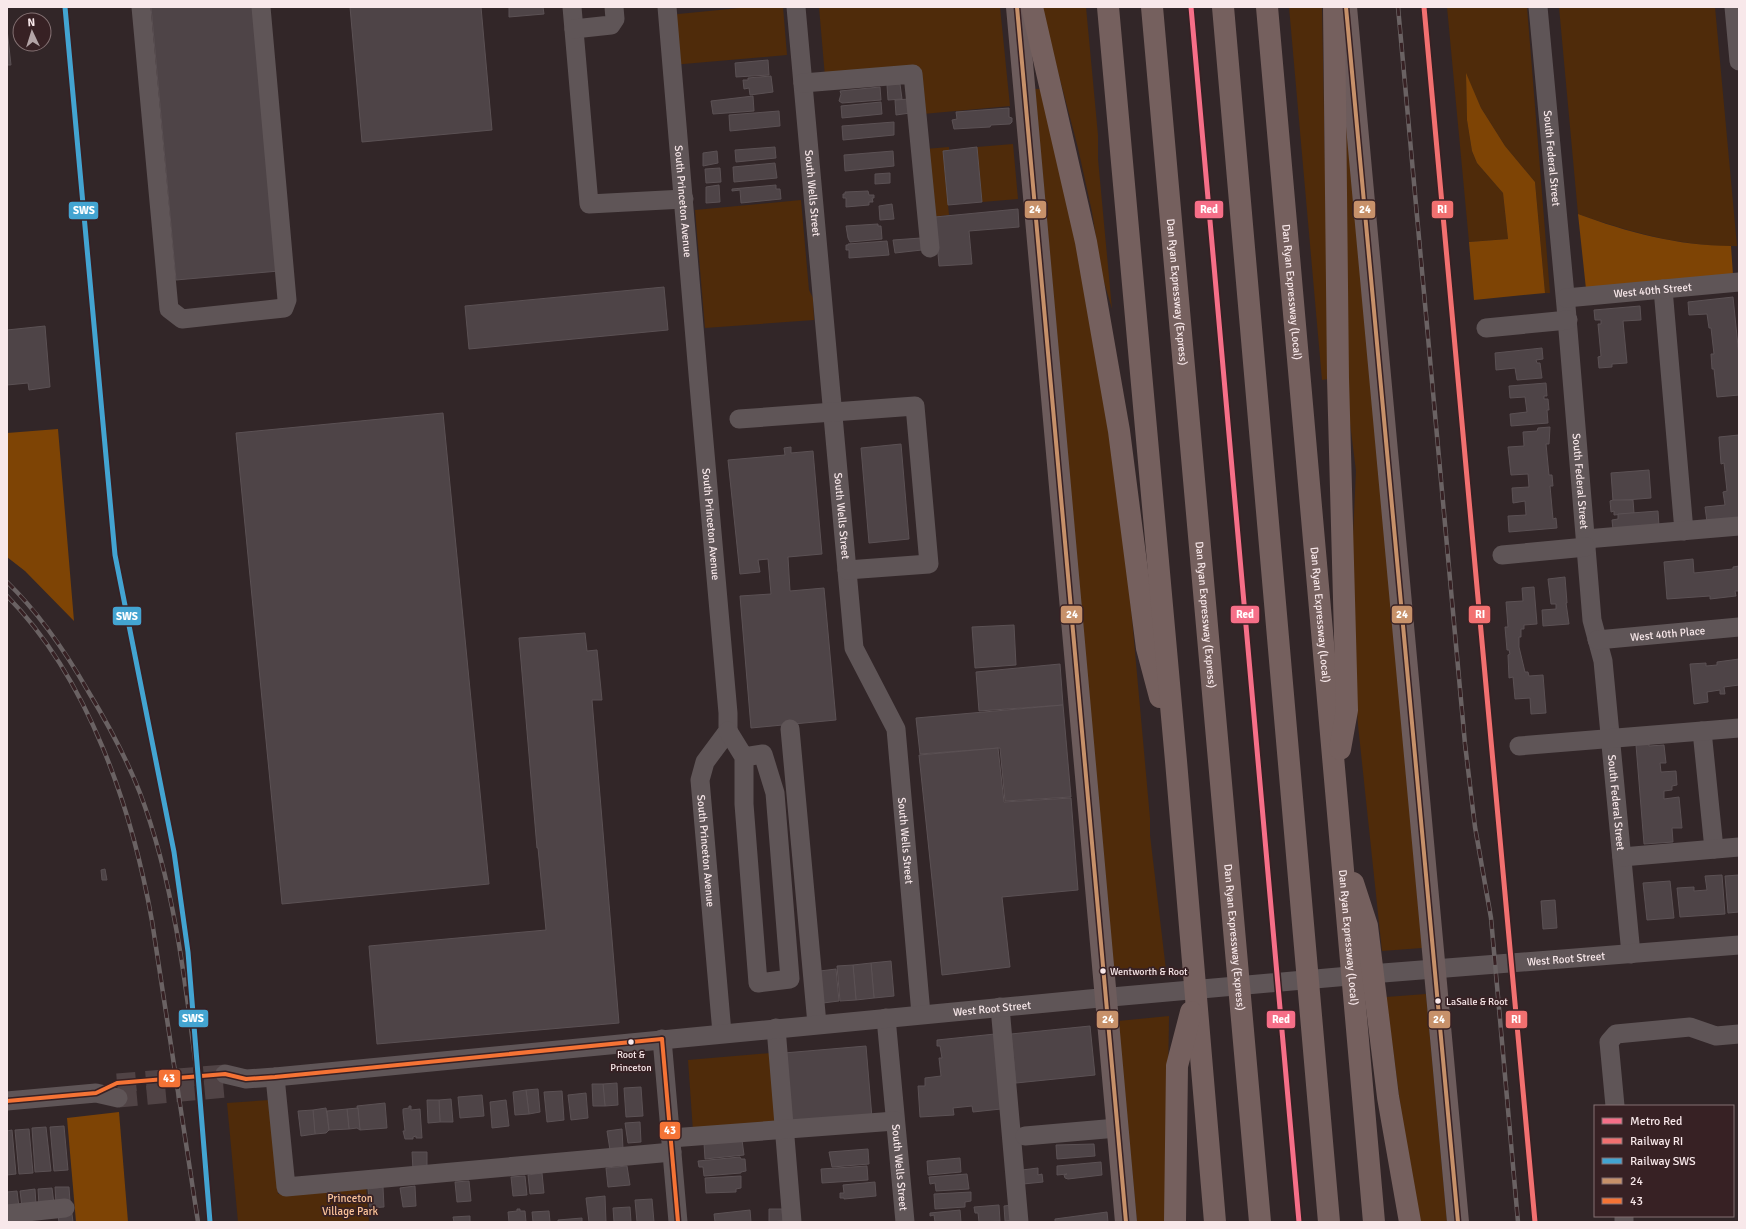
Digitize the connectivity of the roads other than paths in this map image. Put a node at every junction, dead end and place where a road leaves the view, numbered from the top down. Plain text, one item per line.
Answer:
1 (141, 7) edge
2 (261, 7) edge
3 (572, 7) edge
4 (614, 7) edge
5 (668, 7) edge
6 (796, 7) edge
7 (1017, 7) edge
8 (1032, 7) edge
9 (1108, 7) edge
10 (1152, 7) edge
11 (1223, 7) edge
12 (1267, 7) edge
13 (1334, 7) edge
14 (1346, 7) edge
15 (1538, 7) edge
16 (1734, 7) edge
17 (574, 29) junction
18 (1739, 62) edge
19 (803, 83) junction
20 (684, 198) junction
21 (930, 248) dead end
22 (1739, 282) edge
23 (1663, 289) junction
24 (1566, 298) junction
25 (1568, 320) junction
26 (1486, 328) dead end
27 (833, 412) junction
28 (739, 419) dead end
29 (1739, 526) edge
30 (1684, 532) junction
31 (1586, 543) junction
32 (1502, 554) dead end
33 (847, 570) junction
34 (1739, 628) edge
35 (1597, 640) junction
36 (1739, 728) edge
37 (790, 729) dead end
38 (728, 731) junction
39 (1702, 731) junction
40 (1610, 739) junction
41 (1520, 746) dead end
42 (744, 757) junction
43 (1176, 761) junction
44 (1335, 778) junction
45 (1341, 847) junction
46 (1739, 847) edge
47 (1714, 849) junction
48 (1622, 858) junction
49 (1739, 945) edge
50 (1631, 954) junction
51 (1435, 969) junction
52 (1105, 997) junction
53 (1195, 997) junction
54 (1000, 1007) junction
55 (921, 1014) junction
56 (886, 1018) junction
57 (817, 1024) junction
58 (776, 1028) junction
59 (722, 1033) junction
60 (1739, 1034) edge
61 (662, 1039) junction
62 (275, 1077) junction
63 (225, 1081) tunnel mouth
64 (117, 1091) tunnel mouth
65 (7, 1101) edge
66 (1615, 1105) edge
67 (896, 1121) junction
68 (1117, 1128) junction
69 (784, 1130) junction
70 (1025, 1136) dead end
71 (671, 1145) junction
72 (65, 1208) dead end
73 (7, 1214) edge
74 (678, 1222) edge
75 (792, 1222) edge
76 (905, 1222) edge
77 (1019, 1222) edge
78 (1126, 1222) edge
79 (1175, 1222) edge
80 (1215, 1222) edge
81 (1260, 1222) edge
82 (1330, 1222) edge
83 (1374, 1222) edge
84 (1410, 1222) edge
85 (1458, 1222) edge

1 - 2 street
3 - 17 street
4 - 17 street
5 - 20 street, South Princeton Avenue
6 - 19 street, South Wells Street
7 - 52 main road
8 - 43 highway
9 - 43 highway
10 - 81 highway, Dan Ryan Expressway (Express)
11 - 82 highway
12 - 44 highway, Dan Ryan Expressway (Local)
13 - 44 highway
14 - 51 main road
15 - 24 street, South Federal Street
16 - 18 street
17 - 20 street
19 - 21 street
19 - 27 street, South Wells Street
20 - 38 street, South Princeton Avenue
22 - 23 street, West 40th Street
23 - 24 street, West 40th Street
23 - 30 street
24 - 25 street, South Federal Street
25 - 26 street
25 - 31 street, South Federal Street
27 - 28 street
27 - 33 street, South Wells Street
27 - 33 street
29 - 30 street
30 - 31 street
31 - 32 street
31 - 35 street, South Federal Street
33 - 55 street, South Wells Street
34 - 35 street, West 40th Place
35 - 40 street, South Federal Street
36 - 39 street
37 - 57 street
38 - 42 street
38 - 59 street, South Princeton Avenue
39 - 40 street
39 - 47 street
40 - 41 street
40 - 48 street, South Federal Street
42 - 42 street
43 - 53 highway
44 - 45 highway, Dan Ryan Expressway (Local)
45 - 83 highway, Dan Ryan Expressway (Local)
45 - 84 highway
46 - 47 street
47 - 48 street
48 - 50 street, South Federal Street
49 - 50 street, West Root Street
50 - 51 street, West Root Street
51 - 52 street, West Root Street
51 - 85 main road
52 - 54 street, West Root Street
52 - 68 main road
53 - 79 highway
53 - 80 highway
54 - 55 street, West Root Street
54 - 77 street
55 - 56 street, West Root Street
56 - 57 street, West Root Street
56 - 67 street, South Wells Street
57 - 58 street, West Root Street
58 - 59 street, West Root Street
58 - 69 street
59 - 61 street, West Root Street
60 - 66 street
61 - 62 street, West Root Street
61 - 71 street
62 - 63 street, West Root Street
62 - 71 street
64 - 65 street
67 - 69 street
67 - 76 street, South Wells Street
68 - 70 street
68 - 78 main road
69 - 71 street
69 - 75 street
71 - 74 street
72 - 73 street

